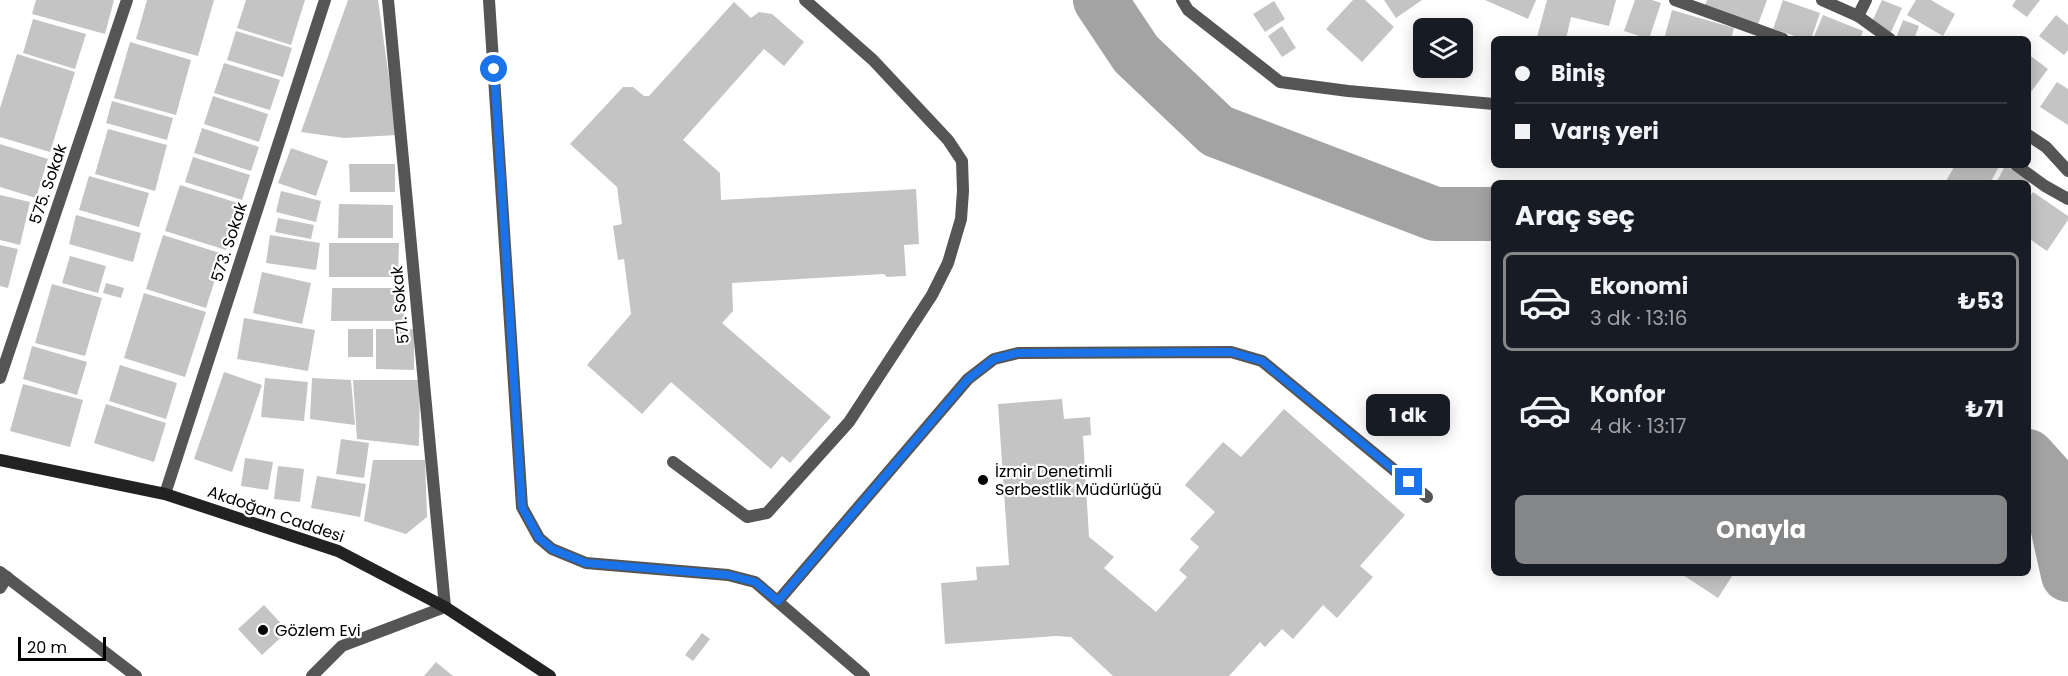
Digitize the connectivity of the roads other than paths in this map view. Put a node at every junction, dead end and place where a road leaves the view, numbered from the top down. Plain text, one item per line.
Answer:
1 (127, 0) edge
2 (325, 0) edge
3 (388, 0) edge
4 (489, 0) edge
5 (805, 0) edge
6 (1182, 0) edge
7 (1675, 0) edge
8 (1822, 0) edge
9 (1866, 0) edge
10 (1858, 16) junction
11 (1775, 36) edge
12 (1886, 36) edge
13 (1491, 104) edge
14 (2031, 137) edge
15 (2020, 168) edge
16 (2068, 171) edge
17 (2068, 199) edge
18 (0, 378) edge
19 (0, 460) edge
20 (673, 462) dead end
21 (165, 494) junction
22 (1427, 497) dead end
23 (2, 579) edge
24 (778, 601) junction
25 (445, 607) junction
26 (136, 676) edge
27 (312, 676) edge
28 (550, 676) edge
29 (864, 676) edge

1 - 18 street, 575. Sokak
2 - 21 street, 573. Sokak
3 - 25 street, 571. Sokak
4 - 24 street
5 - 20 street
6 - 13 street
7 - 11 street
8 - 10 street
9 - 10 street
10 - 12 street
14 - 16 street
15 - 17 street
19 - 21 main road, Akdoğan Caddesi
21 - 25 main road, Akdoğan Caddesi
22 - 24 street
23 - 26 street
24 - 29 street
25 - 27 street
25 - 28 main road, Akdoğan Caddesi

